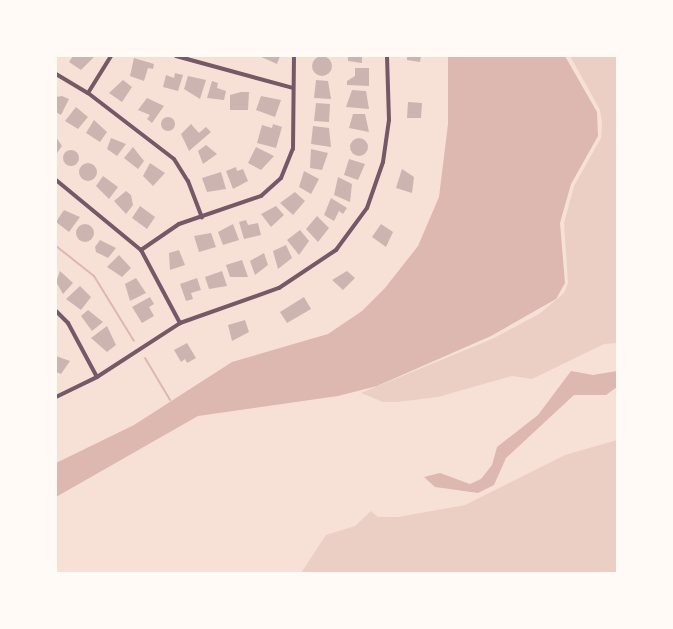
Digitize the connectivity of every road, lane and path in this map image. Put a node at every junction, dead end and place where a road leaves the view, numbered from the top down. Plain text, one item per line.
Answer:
1 (111, 56) edge
2 (176, 56) edge
3 (294, 56) edge
4 (387, 56) edge
5 (56, 74) edge
6 (293, 88) junction
7 (88, 93) junction
8 (56, 180) edge
9 (201, 217) junction
10 (141, 250) junction
11 (56, 311) edge
12 (180, 323) junction
13 (97, 377) junction
14 (56, 397) edge

1 - 7 street
2 - 6 street
3 - 6 street
4 - 12 street
5 - 7 street
6 - 9 street
7 - 9 street
8 - 10 street
9 - 10 street
10 - 12 street
11 - 13 street
12 - 13 street
13 - 14 street

